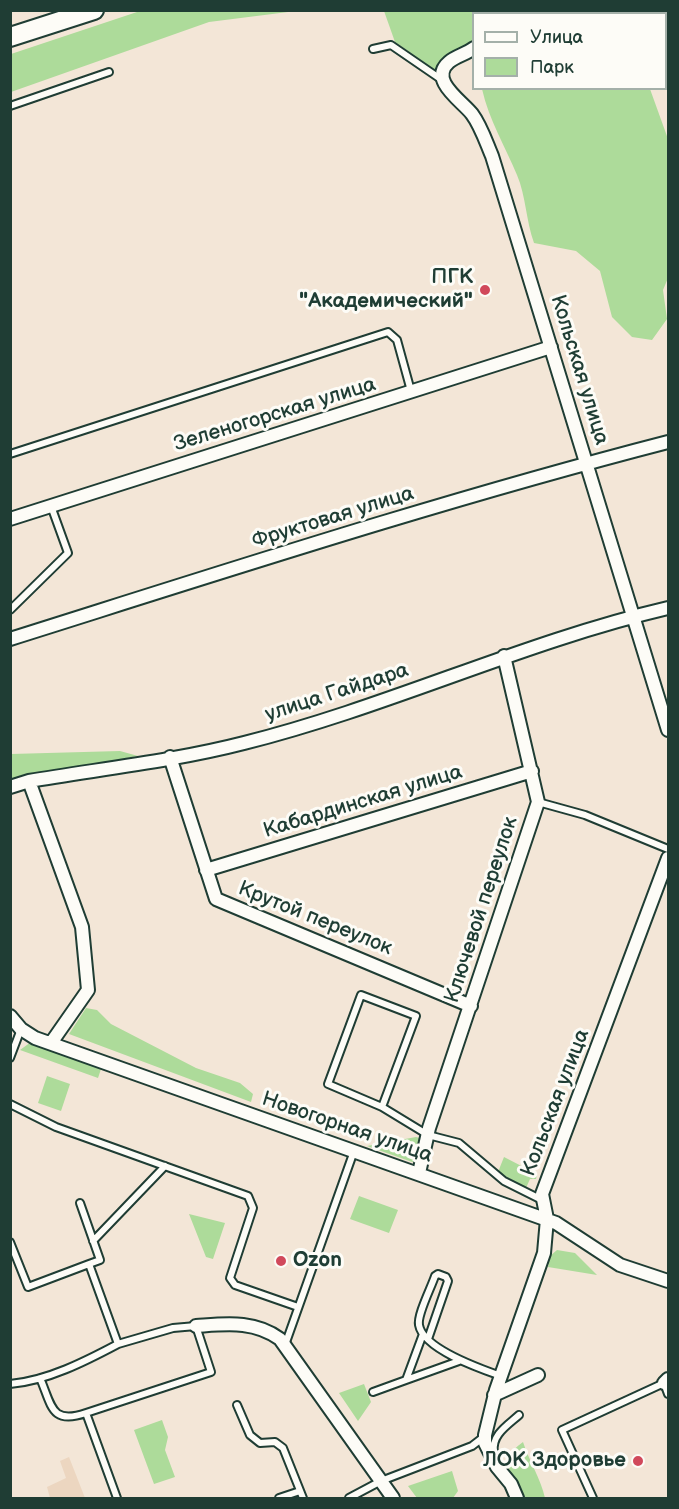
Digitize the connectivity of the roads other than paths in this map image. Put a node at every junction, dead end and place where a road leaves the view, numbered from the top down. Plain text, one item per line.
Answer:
1 (93, 10) edge
2 (10, 37) edge
3 (373, 49) dead end
4 (472, 49) edge
5 (109, 72) dead end
6 (443, 80) junction
7 (10, 105) edge
8 (551, 347) junction
9 (412, 393) junction
10 (669, 442) edge
11 (10, 454) edge
12 (587, 463) junction
13 (51, 506) junction
14 (10, 519) edge
15 (669, 608) edge
16 (10, 610) edge
17 (635, 617) junction
18 (10, 639) edge
19 (504, 656) junction
20 (669, 730) edge
21 (170, 756) junction
22 (532, 771) junction
23 (29, 781) junction
24 (10, 788) edge
25 (538, 802) junction
26 (669, 849) edge
27 (669, 858) edge
28 (206, 870) junction
29 (471, 1006) junction
30 (10, 1016) edge
31 (21, 1029) junction
32 (51, 1043) junction
33 (10, 1058) edge
34 (10, 1104) edge
35 (382, 1107) junction
36 (428, 1135) junction
37 (354, 1151) junction
38 (165, 1166) junction
39 (419, 1173) junction
40 (542, 1197) junction
41 (80, 1203) dead end
42 (547, 1219) junction
43 (93, 1241) junction
44 (10, 1242) edge
45 (89, 1264) junction
46 (669, 1281) edge
47 (298, 1307) junction
48 (196, 1326) junction
49 (425, 1336) junction
50 (118, 1344) junction
51 (285, 1345) junction
52 (459, 1361) junction
53 (538, 1375) dead end
54 (501, 1376) junction
55 (40, 1378) junction
56 (406, 1380) junction
57 (10, 1384) edge
58 (667, 1386) edge
59 (373, 1392) dead end
60 (494, 1395) junction
61 (237, 1405) dead end
62 (87, 1413) junction
63 (519, 1415) dead end
64 (485, 1435) junction
65 (497, 1467) junction
66 (381, 1481) junction
67 (300, 1491) junction
68 (117, 1498) edge
69 (279, 1498) edge
70 (303, 1498) edge
71 (349, 1498) edge
72 (393, 1498) edge
73 (517, 1498) edge
74 (593, 1498) edge

1 - 2 main road
3 - 6 lane
4 - 6 street
5 - 7 lane
6 - 8 street, Кольская улица
8 - 9 street, Зеленогорская улица
8 - 12 street, Кольская улица
9 - 11 lane
9 - 13 street, Зеленогорская улица
10 - 12 street, Фруктовая улица
12 - 17 street, Кольская улица
12 - 18 street, Фруктовая улица
13 - 14 street, Зеленогорская улица
13 - 16 lane
15 - 17 street, улица Гайдара
17 - 19 street, улица Гайдара
17 - 20 street, Кольская улица
19 - 21 street, улица Гайдара
19 - 22 street, Ключевой переулок
21 - 23 street, улица Гайдара
21 - 28 street, Крутой переулок
22 - 25 street, Ключевой переулок
22 - 28 street, Кабардинская улица
23 - 24 street, улица Гайдара
23 - 32 street
25 - 26 lane
25 - 29 street, Ключевой переулок
27 - 40 street, Кольская улица
28 - 29 street, Крутой переулок
29 - 36 street, Ключевой переулок
30 - 31 street, Новогорная улица
31 - 32 street, Новогорная улица
31 - 33 lane
32 - 37 street, Новогорная улица
34 - 38 lane
35 - 35 lane
35 - 36 lane
36 - 39 street, Ключевой переулок
36 - 40 lane
37 - 39 street, Новогорная улица
37 - 47 lane
38 - 43 lane
38 - 47 lane
39 - 42 street, Новогорная улица
40 - 42 street, Кольская улица
41 - 43 lane
42 - 46 street, Новогорная улица
42 - 54 street, Кольская улица
43 - 45 lane
44 - 45 lane
45 - 50 lane
47 - 51 lane
48 - 50 lane
48 - 51 street
48 - 62 lane
49 - 49 lane
49 - 52 lane
49 - 56 lane
50 - 55 lane
51 - 66 street
52 - 54 lane
52 - 56 lane
53 - 60 street
54 - 60 street, Кольская улица
55 - 57 lane
55 - 62 lane
56 - 59 lane
58 - 74 lane
60 - 64 street, Кольская улица
61 - 67 lane
62 - 68 lane
63 - 65 lane
64 - 65 street
64 - 66 lane
65 - 73 street
66 - 71 lane
66 - 72 street
67 - 69 lane
67 - 70 lane

